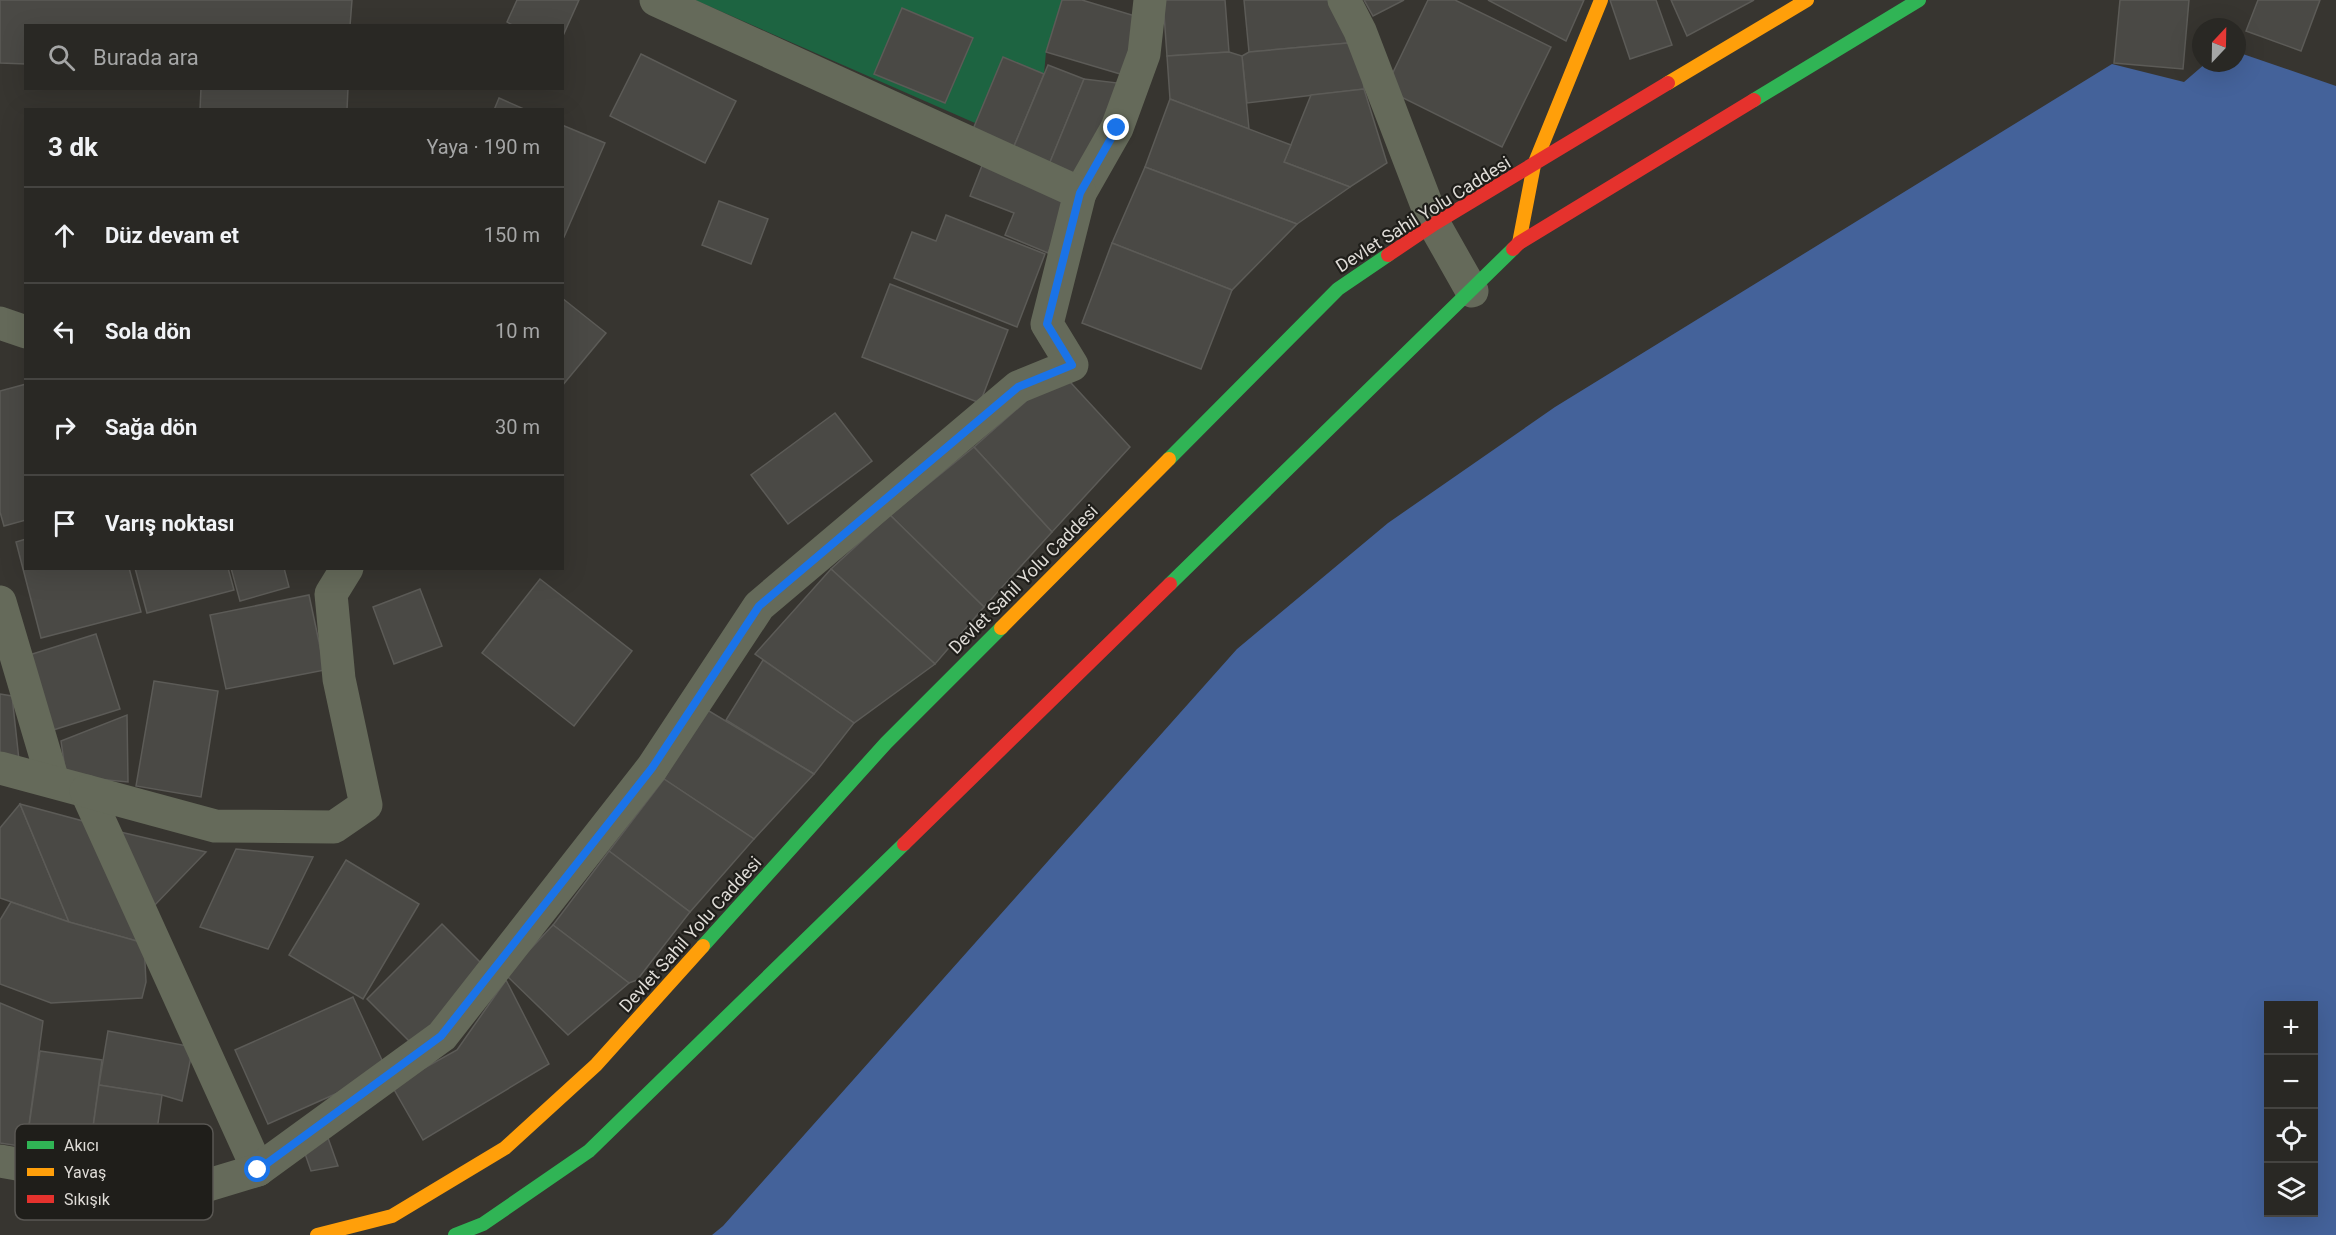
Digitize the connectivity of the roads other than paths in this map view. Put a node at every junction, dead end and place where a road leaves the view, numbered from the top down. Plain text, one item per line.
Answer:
1 (656, 0) edge
2 (1150, 0) edge
3 (1344, 0) edge
4 (1601, 0) edge
5 (1807, 0) edge
6 (1919, 0) edge
7 (1534, 165) junction
8 (1080, 193) junction
9 (1434, 224) junction
10 (1519, 243) junction
11 (1472, 291) junction
12 (0, 323) edge
13 (24, 331) edge
14 (346, 570) edge
15 (0, 602) edge
16 (0, 768) edge
17 (53, 781) junction
18 (86, 791) junction
19 (0, 1161) edge
20 (15, 1164) edge
21 (258, 1170) junction
22 (213, 1184) edge
23 (317, 1235) edge
24 (455, 1235) edge

1 - 8 street
2 - 8 street
3 - 9 street
4 - 7 main road
5 - 7 main road, Devlet Sahil Yolu Caddesi
6 - 10 main road
7 - 9 main road, Devlet Sahil Yolu Caddesi
7 - 10 main road
8 - 21 street
9 - 11 street
9 - 23 main road, Devlet Sahil Yolu Caddesi
10 - 11 main road
11 - 24 main road
12 - 13 street
14 - 18 street
15 - 17 street
16 - 17 street
17 - 18 street
18 - 21 street
19 - 20 street
21 - 22 street

